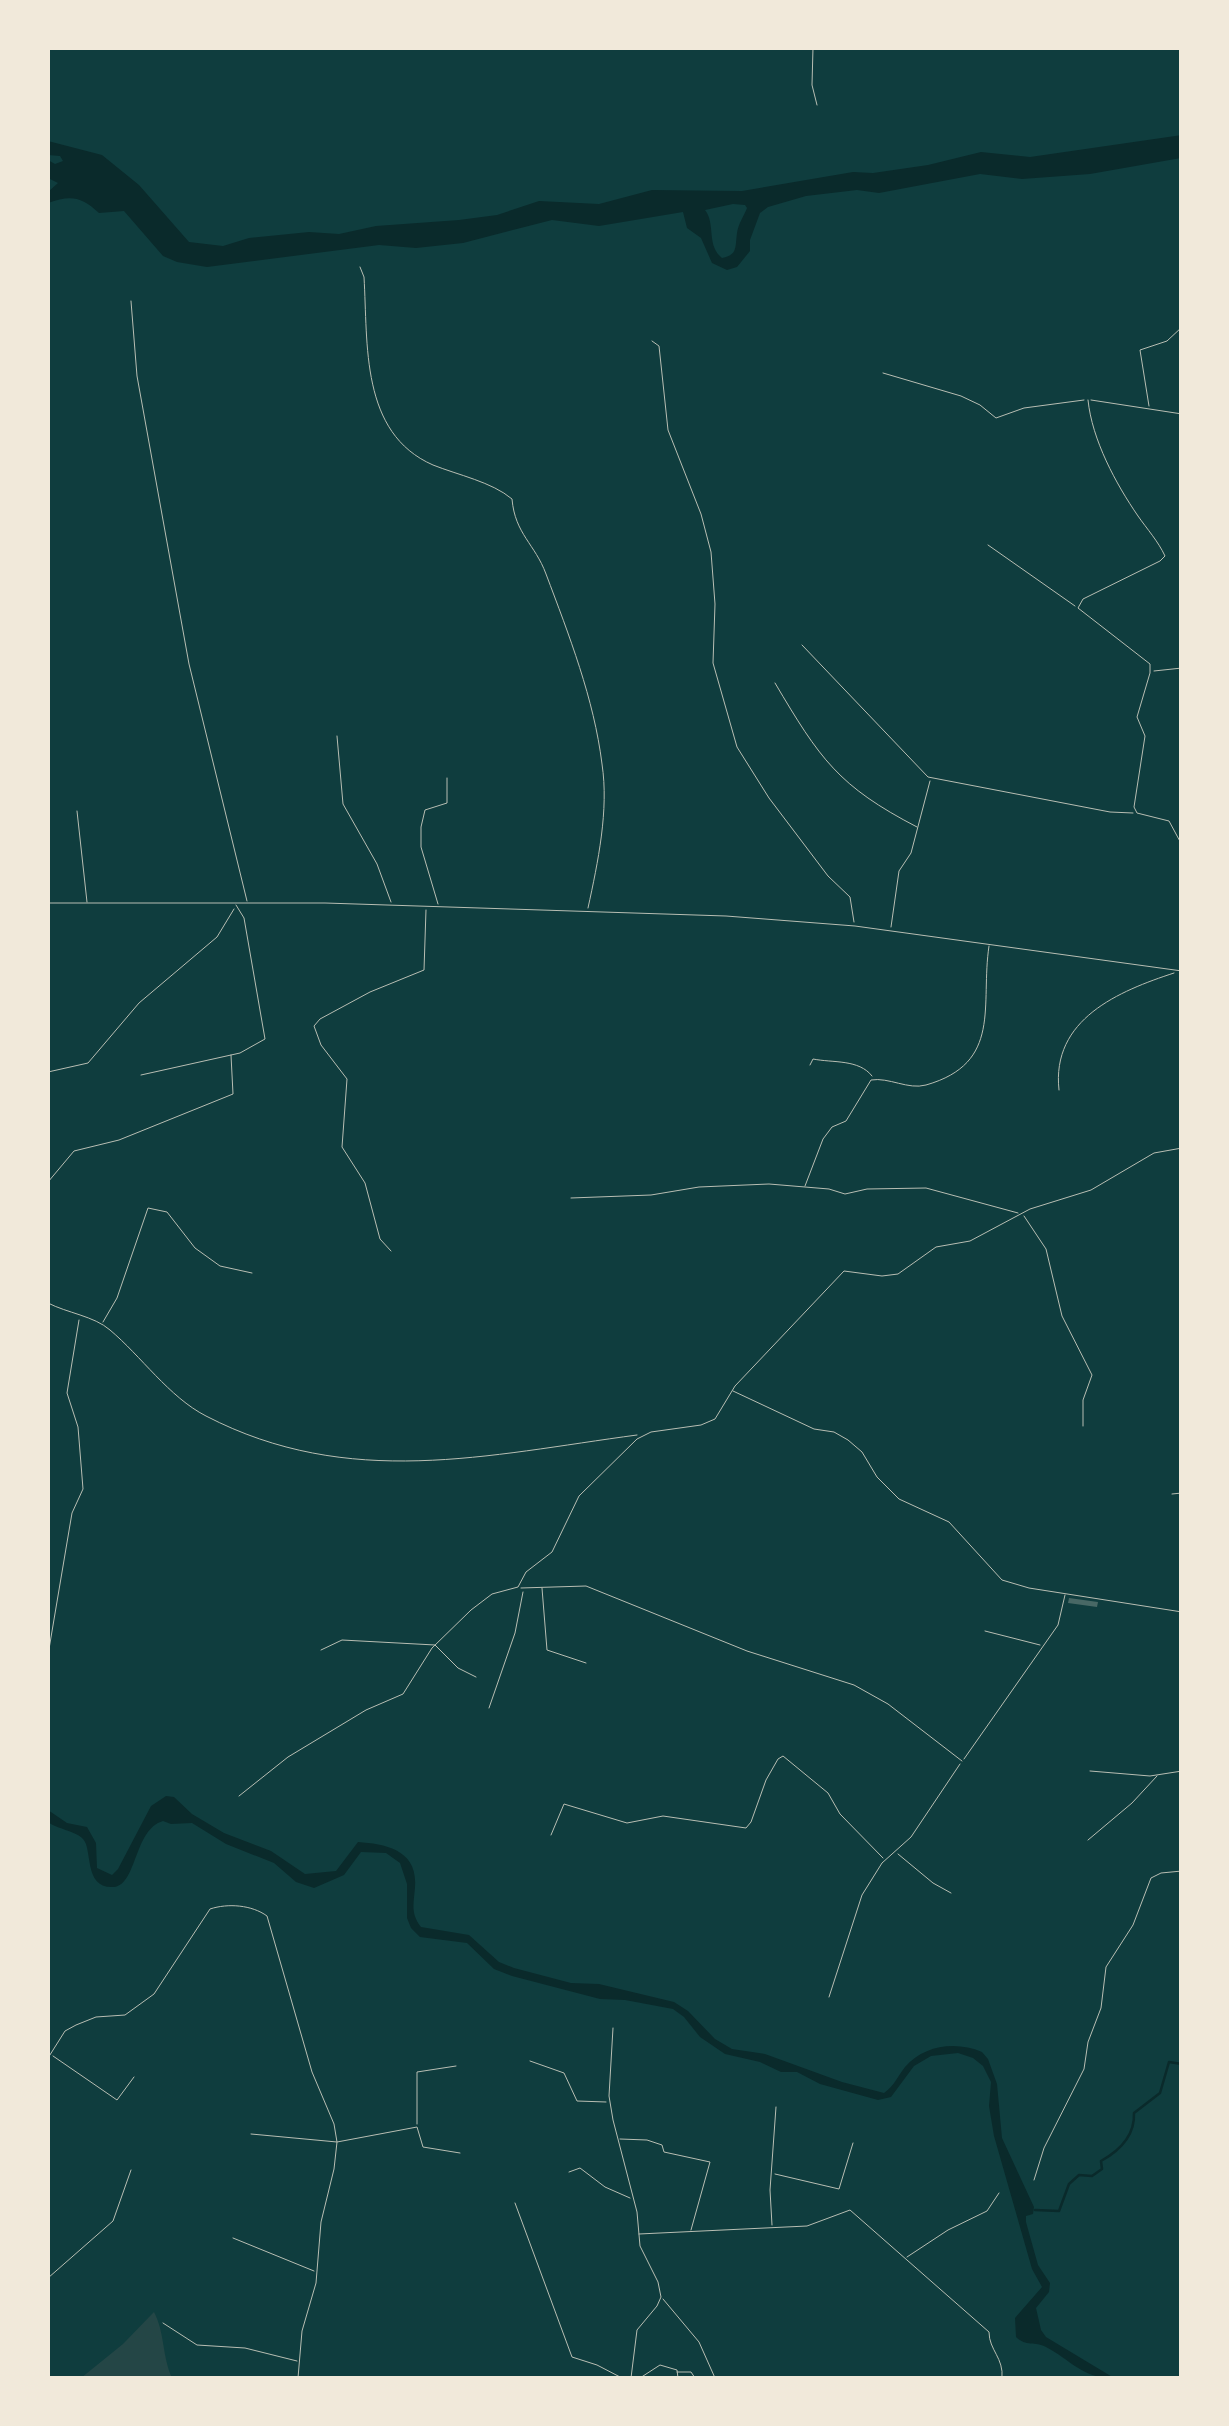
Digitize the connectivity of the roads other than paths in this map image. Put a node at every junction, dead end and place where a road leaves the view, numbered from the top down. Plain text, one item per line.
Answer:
1 (813, 48) edge
2 (817, 105) dead end
3 (360, 267) dead end
4 (131, 301) dead end
5 (1182, 326) edge
6 (652, 341) dead end
7 (883, 373) dead end
8 (1088, 400) junction
9 (1150, 409) junction
10 (1182, 414) edge
11 (988, 545) dead end
12 (1078, 608) junction
13 (802, 646) dead end
14 (1182, 668) edge
15 (1151, 672) junction
16 (776, 684) dead end
17 (338, 736) dead end
18 (447, 778) dead end
19 (931, 778) junction
20 (77, 810) dead end
21 (1136, 812) junction
22 (917, 827) junction
23 (1182, 845) edge
24 (86, 903) junction
25 (248, 903) junction
26 (48, 904) edge
27 (237, 904) junction
28 (392, 905) junction
29 (426, 907) junction
30 (439, 907) junction
31 (588, 911) junction
32 (854, 926) junction
33 (890, 930) junction
34 (989, 943) junction
35 (1179, 971) edge
36 (231, 1055) junction
37 (810, 1065) dead end
38 (48, 1072) edge
39 (141, 1075) dead end
40 (873, 1079) junction
41 (1059, 1090) dead end
42 (1182, 1148) edge
43 (48, 1182) edge
44 (804, 1188) junction
45 (571, 1198) dead end
46 (1022, 1214) junction
47 (391, 1251) dead end
48 (252, 1273) dead end
49 (48, 1303) edge
50 (80, 1317) junction
51 (100, 1324) junction
52 (732, 1391) junction
53 (1082, 1426) dead end
54 (640, 1436) junction
55 (1182, 1493) edge
56 (1172, 1494) dead end
57 (539, 1586) junction
58 (518, 1587) junction
59 (523, 1588) junction
60 (1065, 1592) junction
61 (1182, 1612) edge
62 (985, 1632) dead end
63 (435, 1644) junction
64 (1043, 1646) junction
65 (321, 1650) dead end
66 (48, 1655) edge
67 (586, 1662) dead end
68 (476, 1677) dead end
69 (489, 1708) dead end
70 (962, 1762) junction
71 (1090, 1771) dead end
72 (1182, 1771) edge
73 (1157, 1776) junction
74 (240, 1796) dead end
75 (552, 1835) dead end
76 (1088, 1840) dead end
77 (896, 1852) junction
78 (885, 1860) junction
79 (1182, 1871) edge
80 (951, 1893) dead end
81 (829, 1997) dead end
82 (613, 2028) dead end
83 (49, 2056) edge
84 (530, 2061) dead end
85 (456, 2066) dead end
86 (134, 2078) dead end
87 (610, 2103) junction
88 (776, 2107) dead end
89 (417, 2127) junction
90 (251, 2134) dead end
91 (617, 2138) junction
92 (337, 2142) junction
93 (853, 2142) dead end
94 (460, 2153) dead end
95 (132, 2170) dead end
96 (570, 2172) dead end
97 (772, 2173) junction
98 (1034, 2180) dead end
99 (999, 2192) dead end
100 (633, 2199) junction
101 (515, 2203) dead end
102 (772, 2228) junction
103 (691, 2232) junction
104 (639, 2234) junction
105 (234, 2238) dead end
106 (904, 2258) junction
107 (317, 2272) junction
108 (48, 2278) edge
109 (661, 2297) junction
110 (658, 2306) junction
111 (667, 2306) junction
112 (163, 2324) dead end
113 (300, 2362) junction
114 (678, 2372) junction
115 (298, 2378) edge
116 (622, 2378) edge
117 (631, 2378) edge
118 (640, 2378) edge
119 (678, 2378) edge
120 (694, 2378) edge
121 (715, 2378) edge
122 (1002, 2378) edge

1 - 2 street
3 - 31 street
4 - 25 street
5 - 9 street
6 - 32 street
7 - 8 street
8 - 9 street
8 - 12 street
9 - 10 street
11 - 12 street
12 - 15 street
13 - 19 street
14 - 15 street
15 - 21 street
16 - 22 street
17 - 28 street
18 - 30 street
19 - 21 street
19 - 22 street
20 - 24 street
21 - 23 street
22 - 33 street
24 - 26 street
24 - 27 street
25 - 27 street
25 - 28 street
27 - 36 street
27 - 38 street
28 - 29 street
29 - 30 street
29 - 47 street
30 - 31 street
31 - 32 street
32 - 33 street
33 - 34 street
34 - 35 street
34 - 40 street
35 - 41 street
36 - 39 street
36 - 43 street
37 - 40 street
40 - 44 street
42 - 46 street
44 - 45 street
44 - 46 street
46 - 52 street
46 - 53 street
48 - 51 street
49 - 50 street
50 - 51 street
50 - 66 street
51 - 54 street
52 - 54 street
52 - 60 street
54 - 58 street
55 - 56 street
57 - 59 street
57 - 67 street
57 - 70 street
58 - 59 street
58 - 63 street
59 - 69 street
60 - 61 street
60 - 64 street
62 - 64 street
63 - 65 street
63 - 68 street
63 - 74 street
64 - 70 street
70 - 77 street
71 - 73 street
72 - 73 street
73 - 76 street
75 - 78 street
77 - 78 street
77 - 80 street
78 - 81 street
79 - 98 street
82 - 87 street
83 - 86 street
83 - 92 street
84 - 87 street
85 - 89 street
87 - 91 street
88 - 97 street
89 - 92 street
89 - 94 street
90 - 92 street
91 - 100 street
91 - 103 street
92 - 107 street
93 - 97 street
95 - 108 street
96 - 100 street
97 - 102 street
99 - 106 street
100 - 104 street
101 - 116 street
102 - 103 street
102 - 106 street
103 - 104 street
104 - 109 street
105 - 107 street
106 - 122 street
107 - 113 street
109 - 110 street
109 - 111 street
110 - 111 street
110 - 117 street
111 - 121 street
112 - 113 street
113 - 115 street
114 - 118 street
114 - 119 street
114 - 120 street

